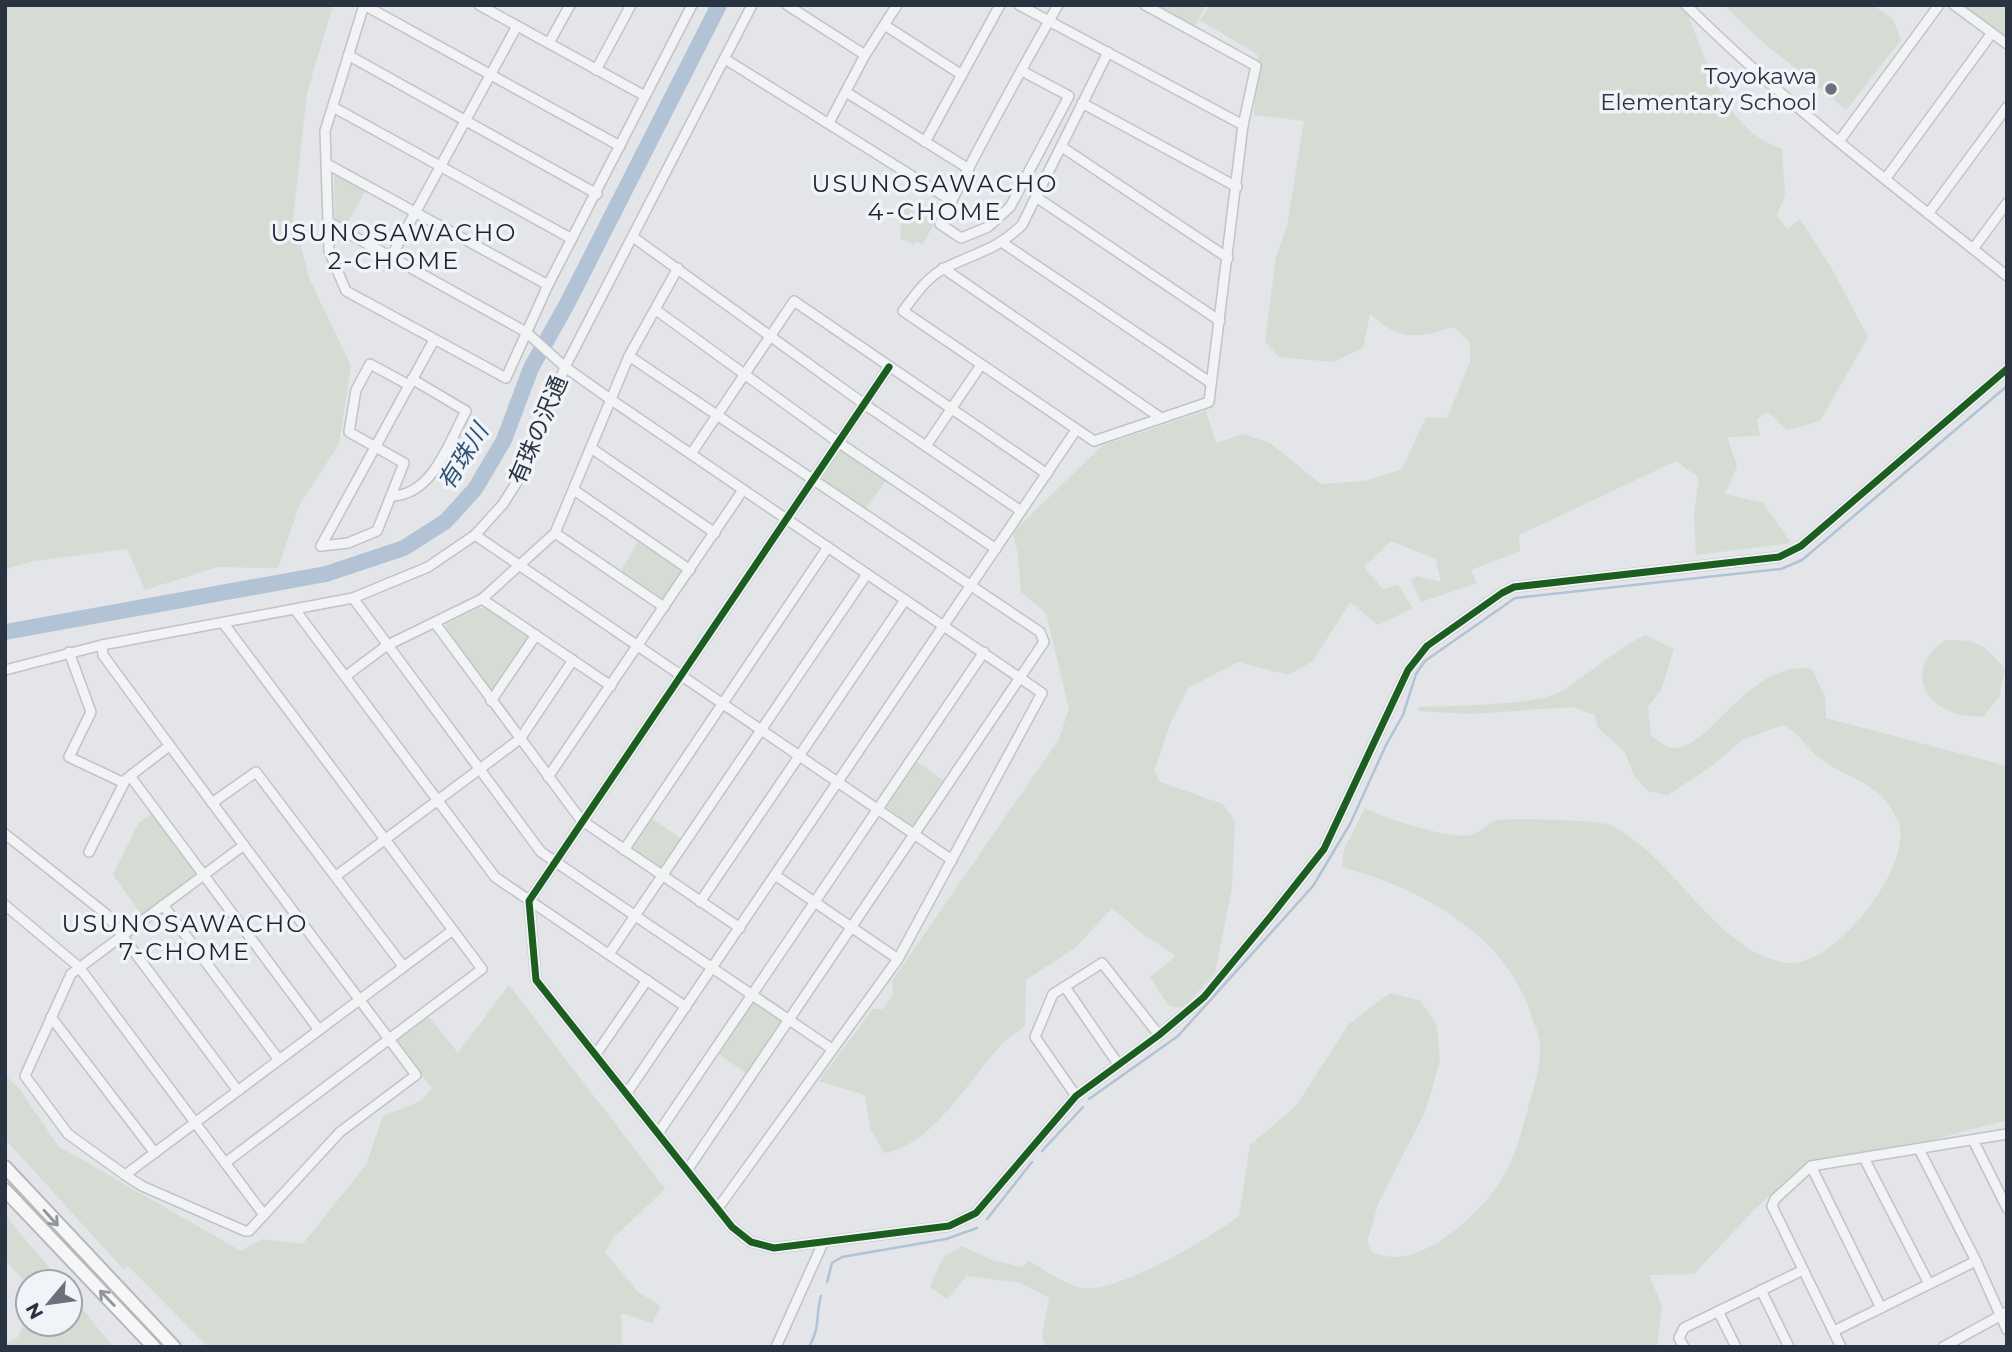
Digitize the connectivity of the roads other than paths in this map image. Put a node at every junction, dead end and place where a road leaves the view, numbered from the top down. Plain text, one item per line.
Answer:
1 (364, 5) edge
2 (479, 5) edge
3 (570, 5) edge
4 (631, 5) edge
5 (692, 5) edge
6 (752, 5) edge
7 (787, 5) edge
8 (897, 5) edge
9 (1000, 5) edge
10 (1019, 5) edge
11 (1058, 5) edge
12 (1145, 5) edge
13 (1939, 5) edge
14 (1954, 5) edge
15 (1691, 7) edge
16 (492, 8) edge
17 (1049, 21) junction
18 (517, 26) junction
19 (886, 26) junction
20 (1992, 33) junction
21 (549, 43) junction
22 (2007, 44) edge
23 (1108, 52) junction
24 (348, 55) junction
25 (865, 55) junction
26 (725, 59) junction
27 (596, 70) junction
28 (1022, 71) junction
29 (491, 74) junction
30 (962, 75) junction
31 (846, 92) junction
32 (645, 96) junction
33 (1083, 103) junction
34 (333, 107) junction
35 (2007, 107) edge
36 (466, 121) junction
37 (829, 123) junction
38 (1243, 125) junction
39 (1840, 140) junction
40 (925, 142) junction
41 (620, 146) junction
42 (1062, 147) junction
43 (327, 164) junction
44 (440, 167) junction
45 (969, 169) junction
46 (1886, 178) junction
47 (1237, 187) junction
48 (597, 194) junction
49 (1036, 197) junction
50 (952, 201) junction
51 (2007, 203) edge
52 (415, 213) junction
53 (1928, 214) junction
54 (330, 223) junction
55 (633, 237) junction
56 (572, 239) junction
57 (1003, 243) junction
58 (1972, 249) junction
59 (391, 257) junction
60 (1228, 258) junction
61 (678, 268) junction
62 (943, 268) junction
63 (2007, 276) edge
64 (548, 285) junction
65 (656, 310) junction
66 (1220, 321) junction
67 (529, 334) junction
68 (771, 336) junction
69 (434, 340) junction
70 (629, 356) junction
71 (981, 365) junction
72 (889, 366) junction
73 (565, 367) junction
74 (2007, 369) edge
75 (745, 374) junction
76 (411, 382) junction
77 (1211, 383) junction
78 (610, 399) junction
79 (864, 404) junction
80 (951, 408) junction
81 (718, 415) junction
82 (1161, 418) junction
83 (1076, 430) junction
84 (838, 442) junction
85 (926, 446) junction
86 (374, 447) junction
87 (591, 448) junction
88 (691, 454) junction
89 (1047, 474) junction
90 (812, 479) junction
91 (743, 490) junction
92 (574, 491) junction
93 (392, 496) junction
94 (1021, 511) junction
95 (786, 518) junction
96 (555, 533) junction
97 (715, 533) junction
98 (475, 535) junction
99 (828, 547) junction
100 (996, 549) junction
101 (518, 566) junction
102 (690, 570) junction
103 (867, 574) junction
104 (971, 587) junction
105 (353, 598) junction
106 (482, 598) junction
107 (905, 600) junction
108 (664, 607) junction
109 (296, 611) junction
110 (435, 623) junction
111 (224, 624) junction
112 (944, 626) junction
113 (536, 635) junction
114 (102, 645) junction
115 (386, 646) junction
116 (637, 647) junction
117 (69, 652) junction
118 (984, 652) junction
119 (573, 660) junction
120 (5, 670) edge
121 (680, 675) junction
122 (346, 677) junction
123 (1023, 678) junction
124 (611, 686) junction
125 (491, 701) junction
126 (723, 704) junction
127 (760, 730) junction
128 (520, 739) junction
129 (169, 746) junction
130 (799, 756) junction
131 (479, 770) junction
132 (548, 777) junction
133 (126, 779) junction
134 (838, 782) junction
135 (439, 801) junction
136 (212, 803) junction
137 (878, 809) junction
138 (581, 820) junction
139 (5, 834) edge
140 (915, 835) junction
141 (385, 840) junction
142 (244, 845) junction
143 (624, 850) junction
144 (89, 852) dead end
145 (554, 860) junction
146 (952, 860) junction
147 (203, 875) junction
148 (336, 876) junction
149 (661, 876) junction
150 (775, 876) junction
151 (528, 901) junction
152 (700, 902) junction
153 (814, 902) junction
154 (5, 905) edge
155 (163, 905) junction
156 (635, 916) junction
157 (740, 928) junction
158 (852, 928) junction
159 (453, 930) junction
160 (123, 936) junction
161 (608, 954) junction
162 (898, 959) junction
163 (403, 966) junction
164 (79, 967) junction
165 (713, 967) junction
166 (647, 980) junction
167 (1065, 987) junction
168 (752, 994) junction
169 (360, 999) junction
170 (686, 1007) junction
171 (51, 1017) junction
172 (789, 1020) junction
173 (319, 1030) junction
174 (1159, 1035) junction
175 (389, 1039) junction
176 (832, 1049) junction
177 (596, 1054) junction
178 (279, 1060) junction
179 (1118, 1064) junction
180 (237, 1091) junction
181 (627, 1093) junction
182 (1076, 1096) junction
183 (195, 1123) junction
184 (659, 1132) junction
185 (2007, 1134) edge
186 (1973, 1140) junction
187 (1919, 1149) junction
188 (155, 1153) junction
189 (1864, 1158) junction
190 (225, 1163) junction
191 (1811, 1166) junction
192 (5, 1167) edge
193 (688, 1169) junction
194 (125, 1175) junction
195 (5, 1190) edge
196 (719, 1208) junction
197 (2007, 1208) edge
198 (264, 1215) junction
199 (822, 1245) junction
200 (1976, 1261) junction
201 (1803, 1270) junction
202 (1929, 1284) junction
203 (1761, 1290) junction
204 (1881, 1308) junction
205 (1718, 1311) junction
206 (2003, 1314) edge
207 (2007, 1330) edge
208 (1834, 1332) junction
209 (154, 1347) edge
210 (174, 1347) edge
211 (776, 1347) edge
212 (1684, 1347) edge
213 (1737, 1347) edge
214 (1789, 1347) edge
215 (1842, 1347) edge
216 (1943, 1347) edge

1 - 24 street
1 - 29 street
2 - 16 street
3 - 21 street
4 - 27 street
5 - 32 street
6 - 26 street, 有珠の沢通
7 - 25 street
8 - 19 street
9 - 30 street
10 - 17 street
11 - 17 street
12 - 38 street
13 - 39 street
14 - 20 street
15 - 39 street
16 - 18 street
17 - 23 street
17 - 28 street
18 - 21 street
18 - 29 street
19 - 25 street
19 - 30 street
20 - 22 street
20 - 46 street
21 - 27 street
23 - 33 street
23 - 38 street
24 - 34 street
24 - 36 street
25 - 31 street
26 - 37 street
26 - 55 street, 有珠の沢通
27 - 32 street
28 - 45 street
28 - 50 street
29 - 36 street
29 - 41 street
30 - 40 street
31 - 37 street
31 - 40 street
32 - 41 street
33 - 42 street
33 - 47 street
34 - 43 street
34 - 44 street
35 - 53 street
36 - 44 street
36 - 48 street
37 - 50 street
38 - 47 street
39 - 46 street
40 - 45 street
41 - 48 street
42 - 49 street
42 - 60 street
43 - 52 street
43 - 54 street
44 - 52 street
44 - 56 street
45 - 50 street
46 - 53 street
47 - 60 street
48 - 56 street
49 - 57 street
49 - 66 street
51 - 58 street
52 - 59 street
52 - 64 street
53 - 58 street
54 - 59 street
54 - 69 street
55 - 61 street
55 - 73 street, 有珠の沢通
56 - 64 street
57 - 62 street
57 - 77 street
58 - 63 street
59 - 67 street
60 - 66 street
61 - 65 street
61 - 68 street
62 - 71 street
62 - 82 street
64 - 67 street
65 - 70 street
65 - 75 street
66 - 77 street
67 - 69 street
67 - 73 street
68 - 72 street
68 - 75 street
68 - 79 street
69 - 76 street
70 - 78 street
70 - 81 street
71 - 80 street
71 - 83 street
72 - 79 street
72 - 80 street
73 - 78 street
73 - 98 street, 有珠の沢通
74 - 174 street
75 - 81 street
75 - 84 street
76 - 86 street
76 - 86 street
76 - 93 street
77 - 82 street
78 - 87 street
78 - 88 street
79 - 84 street
79 - 85 street
80 - 85 street
80 - 89 street
81 - 88 street
81 - 90 street
82 - 83 street
83 - 89 street
84 - 90 street
84 - 100 street
85 - 94 street
86 - 93 street
86 - 93 street
87 - 92 street
87 - 97 street
88 - 91 street
89 - 94 street
90 - 95 street
90 - 104 street
91 - 95 street
91 - 97 street
92 - 96 street
92 - 102 street
94 - 100 street
95 - 99 street
95 - 121 street
96 - 101 street
96 - 108 street
97 - 102 street
98 - 101 street
98 - 105 street, 有珠の沢通
99 - 103 street
99 - 126 street
100 - 104 street
101 - 106 street
101 - 116 street
102 - 108 street
103 - 107 street
103 - 127 street
104 - 112 street
104 - 123 street
105 - 109 street, 有珠の沢通
105 - 115 street
106 - 110 street
106 - 113 street
107 - 112 street
107 - 130 street
108 - 116 street
109 - 111 street, 有珠の沢通
109 - 122 street
110 - 115 street
110 - 125 street
111 - 114 street, 有珠の沢通
111 - 141 street
112 - 118 street
112 - 134 street
113 - 119 street
113 - 125 street
114 - 117 street, 有珠の沢通
114 - 129 street
115 - 122 street
115 - 131 street
116 - 121 street
116 - 124 street
117 - 120 street, 有珠の沢通
117 - 133 street
118 - 123 street
118 - 137 street
119 - 124 street
119 - 128 street
121 - 126 street
121 - 138 street
122 - 135 street
123 - 140 street
123 - 146 street
124 - 132 street
125 - 128 street
126 - 127 street
126 - 143 street
127 - 130 street
127 - 149 street
128 - 131 street
128 - 132 street
129 - 133 street
129 - 136 street
130 - 134 street
130 - 152 street
131 - 135 street
131 - 145 street
132 - 138 street
133 - 144 street
133 - 147 street
134 - 137 street
134 - 150 street
135 - 141 street
135 - 151 street
136 - 142 street
136 - 148 street
137 - 140 street
137 - 153 street
138 - 143 street
138 - 145 street
139 - 160 street
140 - 146 street
140 - 158 street
141 - 148 street
141 - 159 street
142 - 147 street
142 - 169 street
143 - 149 street
145 - 151 street
145 - 156 street
146 - 162 street
147 - 155 street
147 - 173 street
148 - 163 street
149 - 152 street
149 - 156 street
150 - 153 street
150 - 157 street
151 - 161 street
151 - 177 street
152 - 157 street
153 - 158 street
153 - 168 street
154 - 164 street
155 - 160 street
155 - 178 street
156 - 161 street
156 - 165 street
157 - 165 street
158 - 162 street
158 - 172 street
159 - 163 street
159 - 175 street
160 - 164 street
160 - 180 street
161 - 166 street
162 - 176 street
163 - 169 street
164 - 171 street
164 - 183 street
165 - 168 street
165 - 170 street
166 - 170 street
166 - 177 street
167 - 174 street
167 - 179 street
167 - 182 street
168 - 172 street
168 - 184 street
169 - 173 street
169 - 175 street
170 - 181 street
171 - 188 street
171 - 194 street
172 - 176 street
172 - 193 street
173 - 178 street
174 - 179 street
175 - 190 street
175 - 198 street
176 - 196 street
177 - 181 street
178 - 180 street
179 - 182 street
180 - 183 street
181 - 184 street
182 - 199 street
183 - 188 street
183 - 190 street
184 - 193 street
185 - 186 street
186 - 187 street
186 - 197 street
187 - 189 street
187 - 200 street
188 - 194 street
189 - 191 street
189 - 202 street
190 - 198 street
191 - 201 street
191 - 204 street
192 -> 210 highway
193 - 196 street
194 - 198 street
209 -> 195 highway
196 - 199 street
199 - 211 street
200 - 202 street
200 - 206 street
201 - 203 street
201 - 208 street
202 - 204 street
203 - 205 street
203 - 214 street
204 - 208 street
205 - 212 street
205 - 213 street
206 - 207 street
206 - 216 street
208 - 215 street

